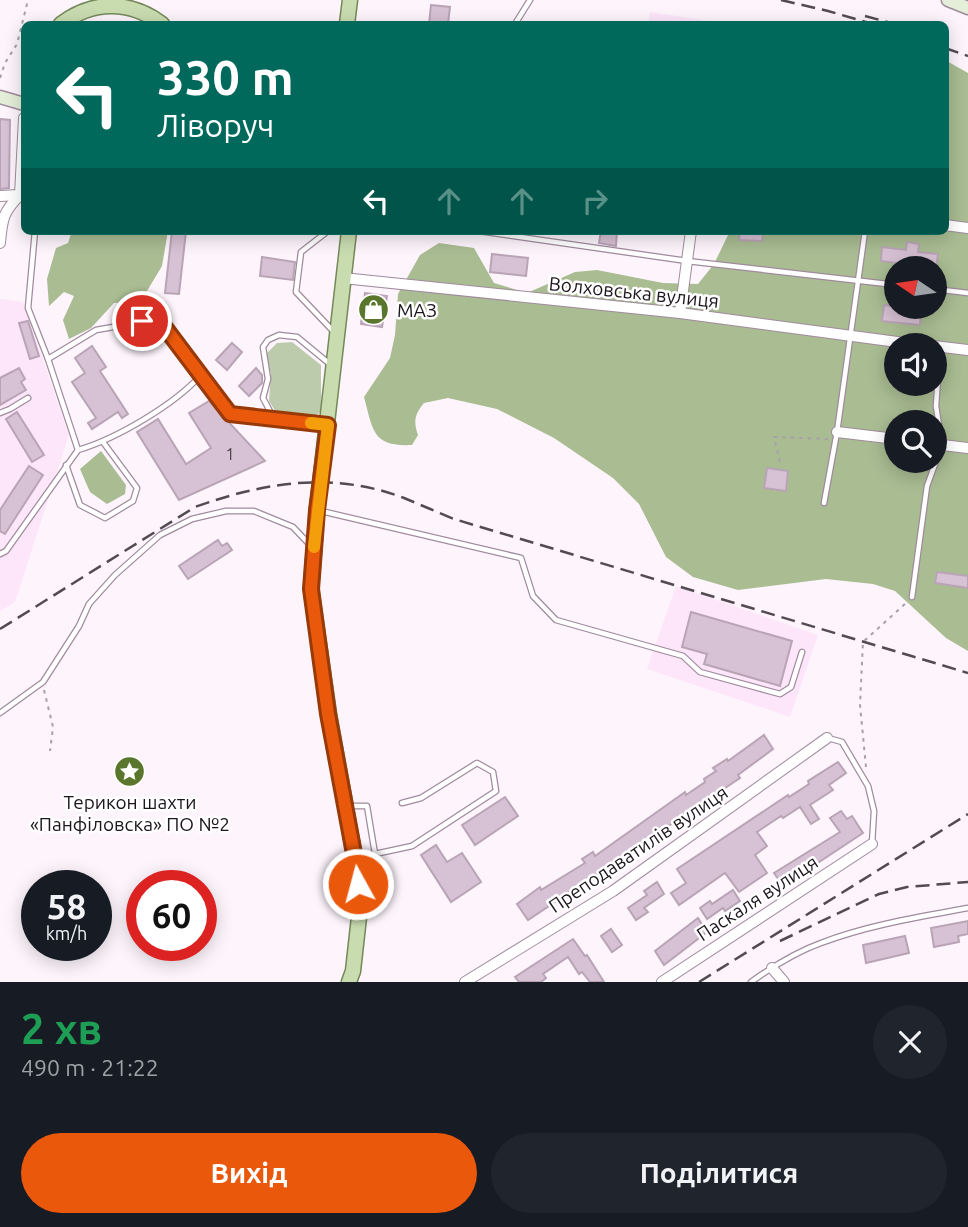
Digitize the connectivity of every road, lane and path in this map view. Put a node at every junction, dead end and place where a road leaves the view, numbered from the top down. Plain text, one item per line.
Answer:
1 (28, 0) edge
2 (530, 0) edge
3 (948, 0) edge
4 (968, 8) edge
5 (23, 21) edge
6 (66, 21) edge
7 (156, 21) edge
8 (517, 21) edge
9 (21, 28) edge
10 (0, 78) edge
11 (0, 97) edge
12 (21, 103) edge
13 (0, 196) edge
14 (21, 197) edge
15 (21, 198) edge
16 (949, 226) edge
17 (968, 228) edge
18 (35, 235) edge
19 (323, 235) edge
20 (348, 235) edge
21 (507, 235) edge
22 (690, 235) edge
23 (864, 235) edge
24 (0, 243) edge
25 (687, 261) junction
26 (343, 278) junction
27 (858, 280) junction
28 (884, 283) edge
29 (947, 291) edge
30 (968, 293) edge
31 (680, 313) junction
32 (337, 335) junction
33 (849, 336) junction
34 (884, 340) edge
35 (947, 348) edge
36 (968, 351) edge
37 (48, 359) junction
38 (334, 368) junction
39 (201, 375) junction
40 (27, 398) dead end
41 (0, 413) edge
42 (274, 419) junction
43 (328, 425) junction
44 (836, 435) junction
45 (884, 438) edge
46 (103, 442) junction
47 (947, 445) edge
48 (968, 448) edge
49 (78, 450) junction
50 (780, 462) dead end
51 (65, 464) junction
52 (930, 473) edge
53 (824, 503) dead end
54 (317, 510) junction
55 (314, 549) junction
56 (0, 554) edge
57 (912, 597) joint
58 (802, 652) dead end
59 (43, 682) junction
60 (0, 713) edge
61 (827, 738) joint
62 (50, 751) dead end
63 (868, 786) junction
64 (402, 803) dead end
65 (345, 807) junction
66 (872, 844) joint
67 (375, 854) junction
68 (355, 859) junction
69 (968, 908) edge
70 (772, 968) junction
71 (349, 982) edge
72 (465, 982) edge
73 (662, 982) edge
74 (751, 982) edge
75 (784, 982) edge

1 - 5 path
2 - 8 lane
3 - 4 main road
6 - 7 main road
9 - 10 path
11 - 12 main road
13 - 14 street
15 - 24 street
16 - 17 street
18 - 37 lane
19 - 32 lane
20 - 26 main road
21 - 25 lane
22 - 25 street
23 - 27 lane
25 - 27 lane
25 - 31 street
26 - 31 street, Волховська вулиця
26 - 32 main road
27 - 28 lane
27 - 33 lane
29 - 30 lane
31 - 33 street, Волховська вулиця
32 - 38 main road
33 - 34 street, Волховська вулиця
33 - 44 lane
35 - 36 street
37 - 39 lane
37 - 49 lane
38 - 42 lane
38 - 43 main road
39 - 42 lane
39 - 46 lane
40 - 41 lane
42 - 43 lane
43 - 54 main road
44 - 45 street
44 - 50 path
44 - 53 lane
46 - 49 lane
46 - 51 lane
47 - 48 street
49 - 51 lane
51 - 56 lane
52 - 57 lane
54 - 55 main road
54 - 58 lane
55 - 59 lane
55 - 65 main road
57 - 63 path
59 - 60 lane
59 - 62 path
61 - 63 lane
61 - 72 street, Преподаватилів вулиця
63 - 66 lane
64 - 67 lane
65 - 67 lane
65 - 68 main road
66 - 73 street, Паскаля вулиця
67 - 68 lane
68 - 71 main road
69 - 70 lane
70 - 74 lane
70 - 75 street

